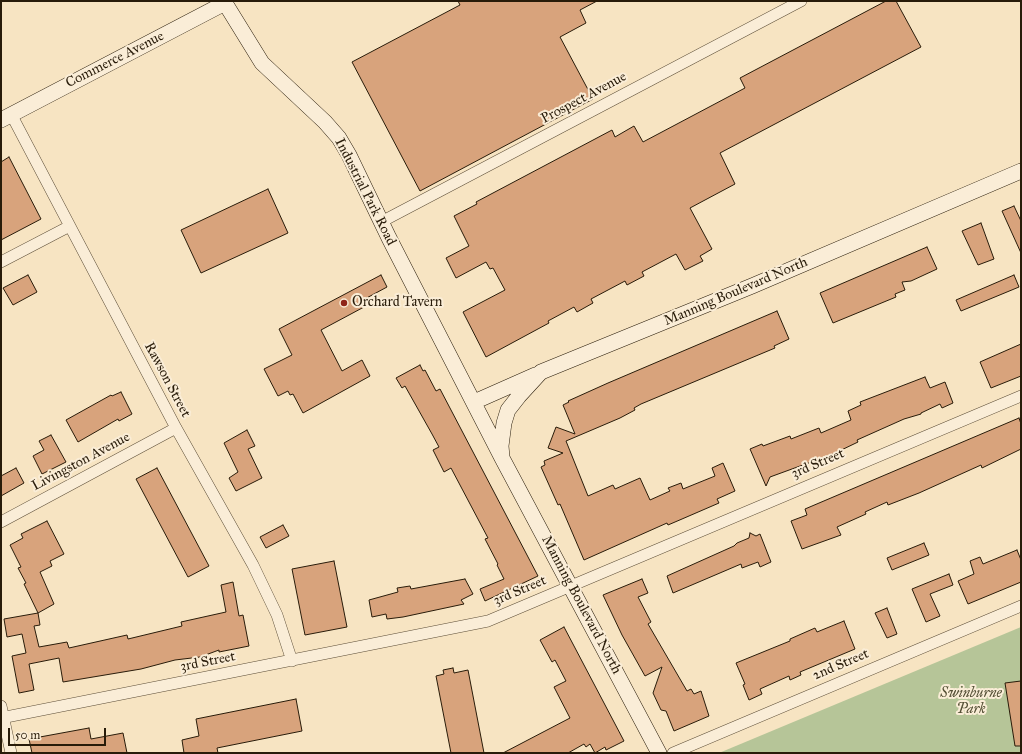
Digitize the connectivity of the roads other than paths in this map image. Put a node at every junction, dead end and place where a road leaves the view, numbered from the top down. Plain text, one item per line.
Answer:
1 (801, 1) edge
2 (227, 2) edge
3 (6, 117) edge
4 (1021, 171) edge
5 (381, 222) junction
6 (68, 227) junction
7 (1, 262) edge
8 (541, 372) junction
9 (1021, 396) edge
10 (474, 402) junction
11 (176, 428) junction
12 (502, 458) junction
13 (1, 522) edge
14 (571, 586) junction
15 (1021, 606) edge
16 (292, 660) junction
17 (1, 706) edge
18 (2, 718) edge
19 (10, 753) edge
20 (659, 753) edge
21 (674, 753) edge

1 - 5 street, Prospect Avenue
2 - 3 street, Commerce Avenue
2 - 5 street, Industrial Park Road
3 - 6 street, Rawson Street
4 - 8 street, Manning Boulevard North
5 - 10 street, Industrial Park Road
6 - 7 street
6 - 11 street, Rawson Street
8 - 10 street
8 - 12 street, Manning Boulevard North
9 - 14 street, 3rd Street
10 - 12 street, Manning Boulevard North
11 - 13 street, Livingston Avenue
11 - 16 street, Rawson Street
12 - 14 street, Manning Boulevard North
14 - 16 street, 3rd Street
14 - 20 street, Manning Boulevard North
15 - 21 street, 2nd Street
16 - 18 street, 3rd Street
17 - 18 street
18 - 19 street

